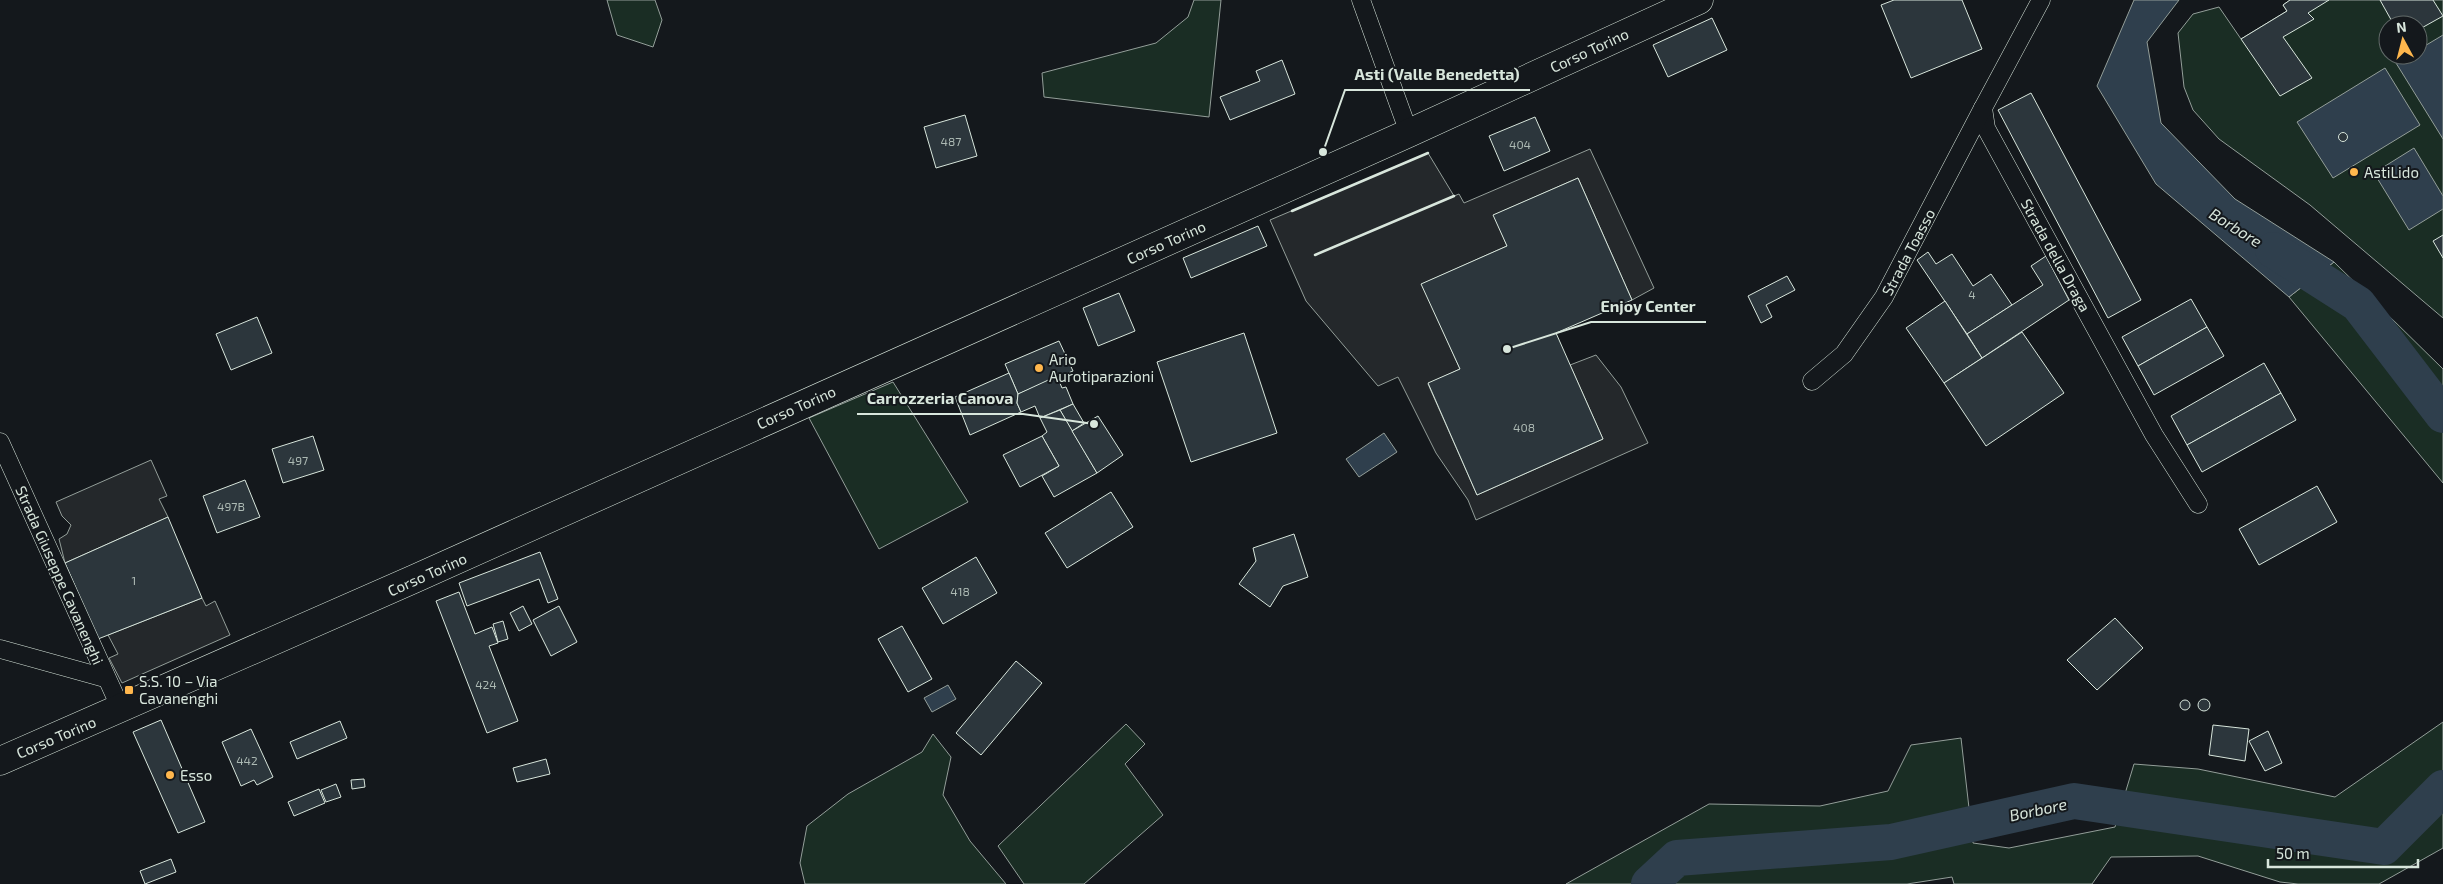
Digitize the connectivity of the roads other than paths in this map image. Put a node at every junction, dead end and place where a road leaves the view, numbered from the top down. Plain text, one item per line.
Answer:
1 (1361, 0) edge
2 (1699, 0) edge
3 (2041, 0) edge
4 (1983, 108) junction
5 (1409, 133) junction
6 (1812, 381) dead end
7 (0, 442) edge
8 (2198, 504) dead end
9 (0, 649) edge
10 (105, 678) junction
11 (121, 709) junction
12 (0, 761) edge

1 - 5 street
2 - 5 main road, Corso Torino
3 - 4 street
4 - 6 street, Strada Toasso
4 - 8 street, Strada della Draga
5 - 11 main road, Corso Torino
7 - 10 street, Strada Giuseppe Cavanenghi
9 - 10 street
10 - 11 street, Strada Giuseppe Cavanenghi
11 - 12 main road, Corso Torino

